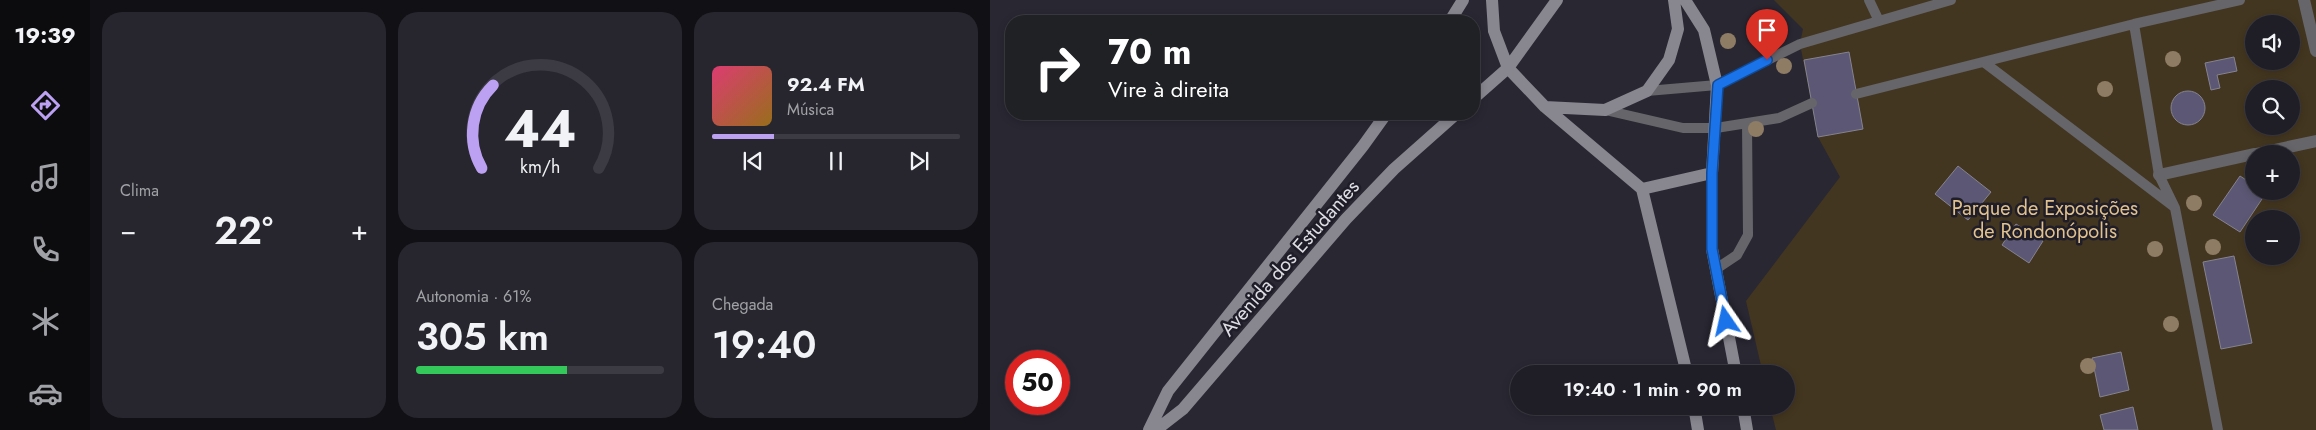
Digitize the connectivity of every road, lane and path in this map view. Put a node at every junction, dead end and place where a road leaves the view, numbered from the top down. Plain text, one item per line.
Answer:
1 (1463, 0) edge
2 (1492, 0) edge
3 (1557, 0) edge
4 (1674, 0) edge
5 (1686, 0) edge
6 (1869, 0) edge
7 (1951, 0) edge
8 (2240, 0) edge
9 (2304, 0) edge
10 (1454, 15) edge
11 (1879, 21) junction
12 (2134, 24) junction
13 (2316, 51) edge
14 (1985, 63) junction
15 (1508, 68) junction
16 (1718, 85) junction
17 (1647, 91) junction
18 (1480, 93) edge
19 (1856, 94) dead end
20 (1812, 103) dead end
21 (1545, 107) junction
22 (1605, 110) junction
23 (1382, 120) edge
24 (1449, 120) edge
25 (1747, 124) junction
26 (1716, 128) junction
27 (2316, 140) edge
28 (2294, 145) edge
29 (2245, 156) edge
30 (1712, 173) junction
31 (2159, 175) junction
32 (1642, 189) junction
33 (2175, 208) junction
34 (1716, 269) junction
35 (1685, 365) edge
36 (1734, 365) edge
37 (1696, 415) edge
38 (1744, 415) edge
39 (1149, 430) edge
40 (1156, 430) edge
41 (1698, 430) edge
42 (1747, 430) edge
43 (2218, 430) edge

1 - 10 main road
2 - 15 main road
3 - 15 main road
4 - 17 main road
5 - 16 main road
6 - 11 lane
7 - 11 lane
8 - 12 lane
9 - 13 street
11 - 16 lane
12 - 14 lane
12 - 31 lane
14 - 19 lane
14 - 33 lane
15 - 18 main road
15 - 21 main road
16 - 17 lane
16 - 26 main road
17 - 22 main road
20 - 25 lane
21 - 22 main road
21 - 32 main road
22 - 26 lane
23 - 39 main road, Avenida dos Estudantes
24 - 40 main road, Avenida dos Estudantes
25 - 26 lane
25 - 34 lane
26 - 30 main road
27 - 28 street
29 - 31 street
30 - 32 main road
30 - 34 main road
31 - 33 lane
32 - 35 main road
33 - 43 lane
34 - 36 main road
37 - 41 main road
38 - 42 main road

